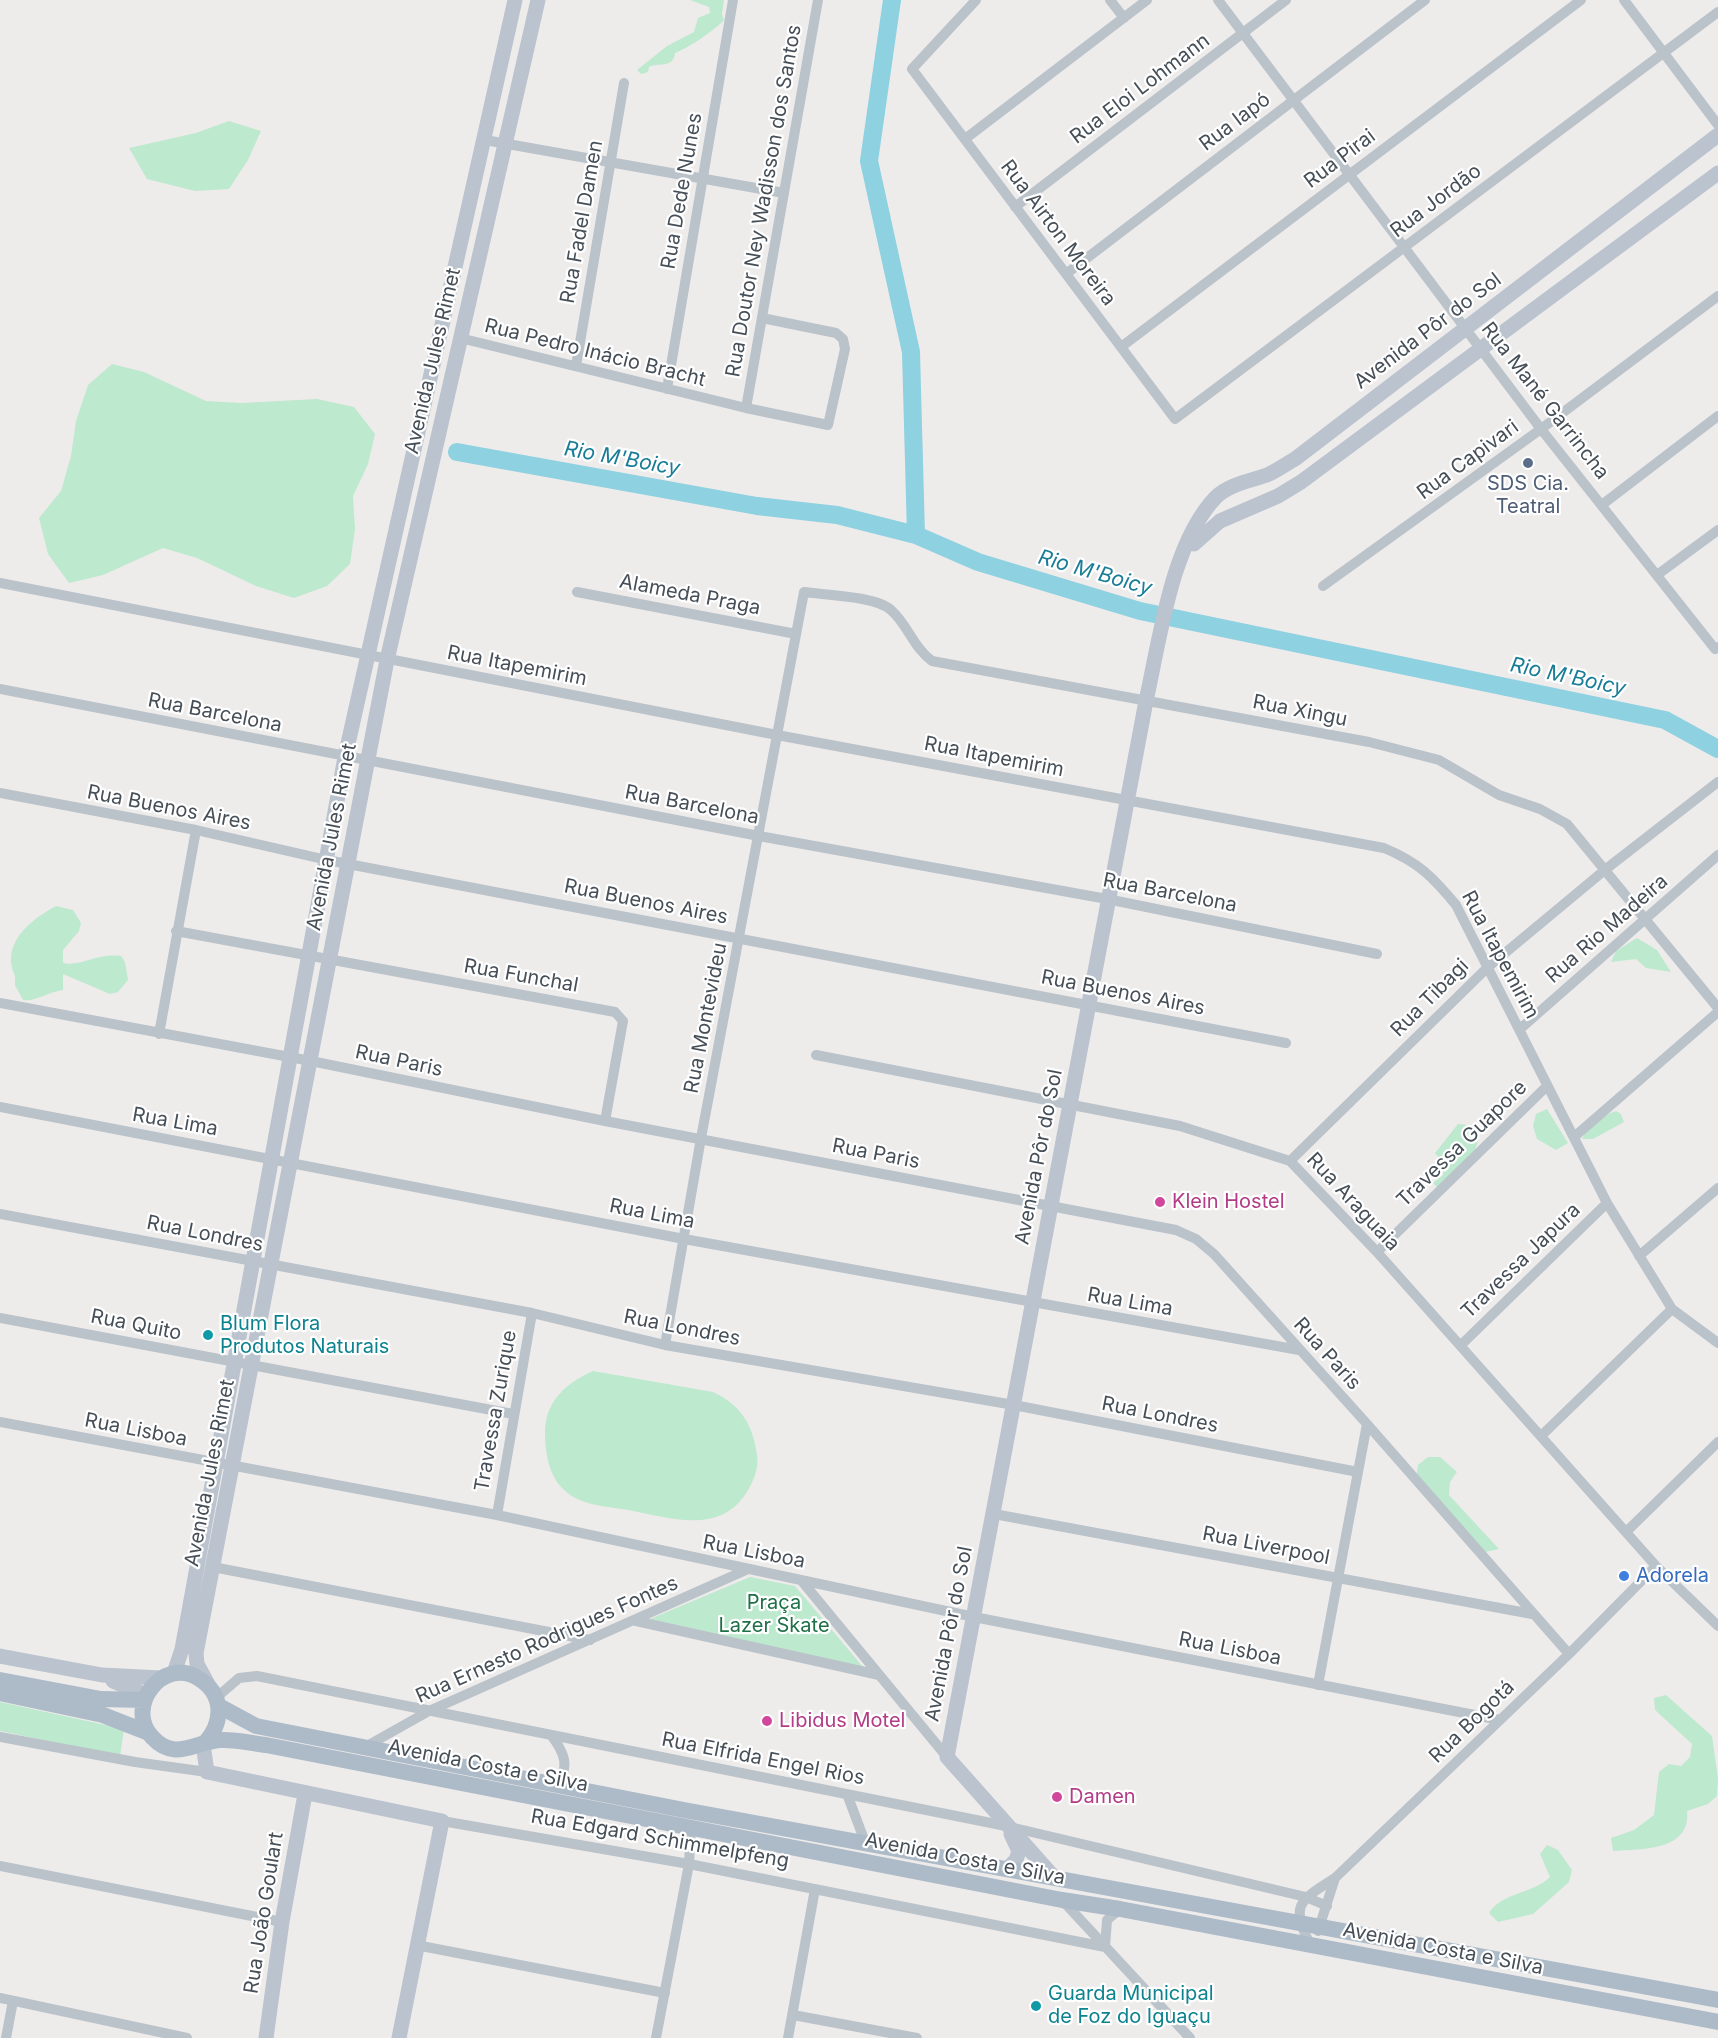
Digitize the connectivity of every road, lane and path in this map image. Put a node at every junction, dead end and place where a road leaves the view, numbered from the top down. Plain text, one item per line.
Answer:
1 (515, 0) edge
2 (538, 0) edge
3 (733, 0) edge
4 (818, 0) edge
5 (976, 0) edge
6 (1110, 0) edge
7 (1147, 0) edge
8 (1218, 0) edge
9 (1286, 0) edge
10 (1425, 0) edge
11 (1581, 0) edge
12 (1624, 0) edge
13 (1718, 12) edge
14 (1124, 18) junction
15 (1243, 33) junction
16 (1663, 53) junction
17 (624, 84) dead end
18 (1294, 100) junction
19 (1718, 125) edge
20 (1718, 135) edge
21 (965, 139) junction
22 (485, 140) junction
23 (506, 144) junction
24 (611, 162) junction
25 (1718, 173) edge
26 (1350, 175) junction
27 (703, 179) junction
28 (784, 193) junction
29 (1016, 207) junction
30 (1404, 247) junction
31 (1066, 274) junction
32 (1718, 296) edge
33 (762, 318) junction
34 (1466, 329) junction
35 (460, 338) junction
36 (1121, 347) junction
37 (1480, 347) junction
38 (576, 366) junction
39 (667, 389) junction
40 (746, 408) junction
41 (1718, 416) edge
42 (1175, 419) joint
43 (1541, 429) junction
44 (1268, 474) junction
45 (1217, 496) junction
46 (1278, 496) junction
47 (1603, 504) junction
48 (1235, 513) junction
49 (1718, 530) edge
50 (1179, 567) junction
51 (1657, 575) junction
52 (0, 583) edge
53 (1323, 586) dead end
54 (577, 592) dead end
55 (804, 592) joint
56 (796, 634) junction
57 (1716, 648) edge
58 (366, 656) junction
59 (387, 660) junction
60 (0, 689) edge
61 (1146, 701) junction
62 (777, 735) junction
63 (345, 757) junction
64 (368, 761) junction
65 (1718, 782) edge
66 (0, 793) edge
67 (1126, 800) junction
68 (196, 830) junction
69 (759, 836) junction
70 (1718, 855) edge
71 (327, 860) junction
72 (348, 864) junction
73 (1606, 869) junction
74 (1107, 898) junction
75 (1646, 920) junction
76 (176, 931) junction
77 (740, 939) junction
78 (1377, 954) dead end
79 (309, 957) junction
80 (330, 960) junction
81 (1487, 968) junction
82 (0, 1003) edge
83 (1089, 1005) junction
84 (1718, 1010) edge
85 (1520, 1029) junction
86 (159, 1034) junction
87 (1286, 1043) dead end
88 (816, 1055) dead end
89 (290, 1057) junction
90 (311, 1061) junction
91 (1546, 1087) junction
92 (1070, 1105) junction
93 (0, 1107) edge
94 (605, 1121) junction
95 (1574, 1137) junction
96 (701, 1138) junction
97 (272, 1158) junction
98 (1290, 1161) junction
99 (291, 1162) junction
100 (1718, 1188) edge
101 (1607, 1203) junction
102 (1051, 1207) junction
103 (0, 1214) edge
104 (684, 1239) junction
105 (1377, 1251) junction
106 (1639, 1256) junction
107 (253, 1261) junction
108 (272, 1265) junction
109 (1032, 1303) junction
110 (1672, 1309) junction
111 (532, 1313) junction
112 (0, 1318) edge
113 (1718, 1343) edge
114 (665, 1345) junction
115 (1461, 1345) junction
116 (1299, 1350) junction
117 (235, 1362) junction
118 (253, 1365) junction
119 (1014, 1405) junction
120 (513, 1414) junction
121 (0, 1422) edge
122 (1367, 1424) junction
123 (1541, 1436) junction
124 (1718, 1442) edge
125 (215, 1464) junction
126 (232, 1467) junction
127 (1358, 1472) junction
128 (994, 1514) junction
129 (497, 1515) junction
130 (1626, 1532) junction
131 (1656, 1566) junction
132 (213, 1567) junction
133 (746, 1570) junction
134 (1338, 1578) junction
135 (801, 1580) junction
136 (1532, 1614) junction
137 (974, 1617) junction
138 (1716, 1619) edge
139 (635, 1621) junction
140 (591, 1641) junction
141 (1569, 1654) junction
142 (0, 1656) edge
143 (102, 1675) junction
144 (879, 1675) junction
145 (168, 1676) junction
146 (0, 1680) edge
147 (1318, 1685) junction
148 (0, 1693) edge
149 (215, 1696) junction
150 (145, 1697) junction
151 (429, 1711) junction
152 (1500, 1720) junction
153 (149, 1733) junction
154 (551, 1735) junction
155 (0, 1737) edge
156 (204, 1743) junction
157 (365, 1747) junction
158 (947, 1756) junction
159 (207, 1772) junction
160 (556, 1784) junction
161 (305, 1794) junction
162 (847, 1794) junction
163 (442, 1821) junction
164 (1006, 1826) junction
165 (691, 1827) junction
166 (865, 1842) junction
167 (689, 1864) junction
168 (0, 1866) edge
169 (1008, 1868) junction
170 (1052, 1875) junction
171 (1335, 1878) junction
172 (815, 1889) junction
173 (1305, 1897) junction
174 (1062, 1900) junction
175 (1327, 1906) junction
176 (1120, 1909) junction
177 (1299, 1921) junction
178 (282, 1922) junction
179 (1321, 1926) junction
180 (1310, 1944) junction
181 (416, 1945) junction
182 (1105, 1947) junction
183 (665, 1993) junction
184 (0, 1998) edge
185 (1718, 2000) edge
186 (13, 2001) junction
187 (793, 2015) junction
188 (1718, 2022) edge
189 (1185, 2035) edge
190 (6, 2038) edge
191 (187, 2038) edge
192 (266, 2038) edge
193 (399, 2038) edge
194 (656, 2038) edge
195 (788, 2038) edge
196 (917, 2038) edge

1 - 22 main road, Avenida Jules Rimet
2 - 23 main road, Avenida Jules Rimet
3 - 27 street, Rua Dede Nunes
4 - 28 street, Rua Doutor Ney Wadisson dos Santos
5 - 21 street, Rua Airton Moreira
6 - 14 street
7 - 14 street
8 - 15 street, Rua Mané Garrincha
9 - 15 street, Rua Eloi Lohmann
10 - 18 street, Rua Iapó
11 - 26 street, Rua Pirai
12 - 16 street
13 - 16 street, Rua Jordão
14 - 21 street
15 - 18 street, Rua Mané Garrincha
15 - 29 street, Rua Eloi Lohmann
16 - 19 street
16 - 30 street, Rua Jordão
17 - 24 street, Rua Fadel Damen
18 - 26 street, Rua Mané Garrincha
18 - 31 street, Rua Iapó
20 - 34 main road, Avenida Pôr do Sol
21 - 29 street, Rua Airton Moreira
22 - 23 street
22 - 58 main road, Avenida Jules Rimet
23 - 24 street
23 - 35 main road, Avenida Jules Rimet
24 - 27 street
24 - 38 street, Rua Fadel Damen
25 - 37 main road, Avenida Pôr do Sol
26 - 30 street, Rua Mané Garrincha
26 - 36 street, Rua Pirai
27 - 28 street
27 - 39 street, Rua Dede Nunes
28 - 33 street, Rua Doutor Ney Wadisson dos Santos
29 - 31 street, Rua Airton Moreira
30 - 34 street, Rua Mané Garrincha
30 - 42 street, Rua Jordão
31 - 36 street, Rua Airton Moreira
32 - 43 street, Rua Capivari
33 - 40 street, Rua Doutor Ney Wadisson dos Santos
33 - 40 street, Rua Pedro Inácio Bracht
34 - 37 street, Rua Mané Garrincha
34 - 44 main road, Avenida Pôr do Sol
35 - 38 street, Rua Pedro Inácio Bracht
35 - 59 main road, Avenida Jules Rimet
36 - 42 street, Rua Airton Moreira
37 - 43 street, Rua Mané Garrincha
37 - 46 main road, Avenida Pôr do Sol
38 - 39 street, Rua Pedro Inácio Bracht
39 - 40 street, Rua Pedro Inácio Bracht
41 - 47 street
43 - 47 street, Rua Mané Garrincha
43 - 53 street, Rua Capivari
44 - 45 main road, Avenida Pôr do Sol
44 - 46 main road
45 - 48 main road
45 - 50 main road, Avenida Pôr do Sol
46 - 48 main road, Avenida Pôr do Sol
47 - 51 street, Rua Mané Garrincha
48 - 50 main road, Avenida Pôr do Sol
49 - 51 street
50 - 61 main road, Avenida Pôr do Sol
51 - 57 street, Rua Mané Garrincha
52 - 58 street, Rua Itapemirim
54 - 56 street, Alameda Praga
55 - 56 street, Rua Montevideu
55 - 61 street, Rua Xingu
56 - 62 street, Rua Montevideu
58 - 59 street, Rua Itapemirim
58 - 63 main road, Avenida Jules Rimet
59 - 62 street, Rua Itapemirim
59 - 64 main road, Avenida Jules Rimet
60 - 63 street, Rua Barcelona
61 - 67 main road, Avenida Pôr do Sol
61 - 73 street, Rua Xingu
62 - 67 street, Rua Itapemirim
62 - 69 street, Rua Montevideu
63 - 64 street, Rua Barcelona
63 - 71 main road, Avenida Jules Rimet
64 - 69 street, Rua Barcelona
64 - 72 main road, Avenida Jules Rimet
65 - 73 street, Rua Tibagi
66 - 68 street, Rua Buenos Aires
67 - 74 main road, Avenida Pôr do Sol
67 - 81 street, Rua Itapemirim
68 - 71 street, Rua Buenos Aires
68 - 76 street
69 - 74 street, Rua Barcelona
69 - 77 street, Rua Montevideu
70 - 75 street, Rua Rio Madeira
71 - 72 street, Rua Buenos Aires
71 - 79 main road, Avenida Jules Rimet
72 - 77 street, Rua Buenos Aires
72 - 80 main road, Avenida Jules Rimet
73 - 75 street, Rua Xingu
73 - 81 street, Rua Tibagi
74 - 78 street, Rua Barcelona
74 - 83 main road, Avenida Pôr do Sol
75 - 84 street, Rua Xingu
75 - 85 street, Rua Rio Madeira
76 - 79 street, Rua Funchal
76 - 86 street
77 - 83 street, Rua Buenos Aires
77 - 96 street, Rua Montevideu
79 - 80 street, Rua Funchal
79 - 89 main road, Avenida Jules Rimet
80 - 90 main road, Avenida Jules Rimet
80 - 94 street, Rua Funchal
81 - 85 street, Rua Itapemirim
81 - 98 street, Rua Tibagi
82 - 86 street, Rua Paris
83 - 87 street, Rua Buenos Aires
83 - 92 main road, Avenida Pôr do Sol
84 - 95 street
85 - 91 street, Rua Itapemirim
86 - 89 street, Rua Paris
88 - 92 street, Rua Araguaia
89 - 90 street, Rua Paris
89 - 97 main road, Avenida Jules Rimet
90 - 94 street, Rua Paris
90 - 99 main road, Avenida Jules Rimet
91 - 95 street, Rua Itapemirim
91 - 105 street, Travessa Guapore
92 - 98 street, Rua Araguaia
92 - 102 main road, Avenida Pôr do Sol
93 - 97 street, Rua Lima
94 - 96 street, Rua Paris
95 - 101 street, Rua Itapemirim
96 - 102 street, Rua Paris
96 - 104 street, Rua Montevideu
97 - 99 street, Rua Lima
97 - 107 main road, Avenida Jules Rimet
98 - 105 street, Rua Araguaia
99 - 104 street, Rua Lima
99 - 108 main road, Avenida Jules Rimet
100 - 106 street
101 - 106 street, Rua Itapemirim
101 - 115 street, Travessa Japura
102 - 109 main road, Avenida Pôr do Sol
102 - 116 street, Rua Paris
103 - 107 street, Rua Londres
104 - 109 street, Rua Lima
104 - 114 street, Rua Montevideu
105 - 115 street, Rua Araguaia
106 - 110 street, Rua Itapemirim
107 - 108 street, Rua Londres
107 - 117 main road, Avenida Jules Rimet
108 - 111 street, Rua Londres
108 - 118 main road, Avenida Jules Rimet
109 - 116 street, Rua Lima
109 - 119 main road, Avenida Pôr do Sol
110 - 113 street, Rua Itapemirim
110 - 123 street
111 - 114 street, Rua Londres
111 - 120 street, Travessa Zurique
112 - 117 street, Rua Quito
114 - 119 street, Rua Londres
115 - 123 street, Rua Araguaia
116 - 122 street, Rua Paris
117 - 118 street, Rua Quito
117 - 125 main road, Avenida Jules Rimet
118 - 120 street, Rua Quito
118 - 126 main road, Avenida Jules Rimet
119 - 127 street, Rua Londres
119 - 128 main road, Avenida Pôr do Sol
120 - 129 street, Travessa Zurique
121 - 125 street, Rua Lisboa
122 - 127 street
122 - 136 street, Rua Paris
123 - 130 street, Rua Araguaia
124 - 130 street
125 - 126 street, Rua Lisboa
125 - 145 main road, Avenida Jules Rimet
126 - 129 street, Rua Lisboa
126 - 132 main road, Avenida Jules Rimet
127 - 134 street
128 - 134 street, Rua Liverpool
128 - 137 main road, Avenida Pôr do Sol
129 - 133 street, Rua Lisboa
130 - 131 street, Rua Araguaia
131 - 138 street, Rua Araguaia
131 - 141 street, Rua Bogotá
132 - 140 street
132 - 149 main road, Avenida Jules Rimet
133 - 135 street, Rua Lisboa
133 - 139 street, Rua Ernesto Rodrigues Fontes
134 - 136 street, Rua Liverpool
134 - 147 street
135 - 137 street, Rua Lisboa
135 - 144 street
136 - 141 street, Rua Paris
137 - 147 street, Rua Lisboa
137 - 158 main road, Avenida Pôr do Sol
139 - 140 street, Rua Ernesto Rodrigues Fontes
139 - 144 street
140 - 151 street, Rua Ernesto Rodrigues Fontes
141 - 152 street, Rua Bogotá
142 - 143 main road
143 - 145 main road
143 - 150 main road
144 - 158 street
145 - 149 main road, Avenida Costa e Silva
145 - 150 main road
146 - 150 main road
147 - 152 street, Rua Lisboa
148 - 153 main road, Avenida Costa e Silva
149 - 151 street, Rua Elfrida Engel Rios
149 - 156 main road
149 - 157 main road, Avenida Costa e Silva
150 - 153 main road
151 - 154 street, Rua Elfrida Engel Rios
151 - 157 street, Rua Ernesto Rodrigues Fontes
152 - 171 street, Rua Bogotá
153 - 156 main road, Avenida Costa e Silva
154 - 160 street
154 - 162 street, Rua Elfrida Engel Rios
155 - 159 street, Rua Edgard Schimmelpfeng
156 - 159 main road
156 - 165 main road, Avenida Costa e Silva
157 - 160 main road, Avenida Costa e Silva
158 - 164 main road
159 - 161 main road, Rua Edgard Schimmelpfeng
160 - 166 main road, Avenida Costa e Silva
161 - 163 main road, Rua Edgard Schimmelpfeng
161 - 178 main road, Rua João Goulart
162 - 164 street, Rua Elfrida Engel Rios
162 - 166 street
163 - 167 street, Rua Edgard Schimmelpfeng
163 - 181 main road
164 - 169 main road
164 - 170 main road
164 - 173 street, Rua Elfrida Engel Rios
165 - 167 street
165 - 174 main road, Avenida Costa e Silva
166 - 169 main road, Avenida Costa e Silva
167 - 172 street, Rua Edgard Schimmelpfeng
167 - 183 street
168 - 178 street
169 - 170 main road, Avenida Costa e Silva
170 - 177 main road, Avenida Costa e Silva
171 - 173 street, Rua Bogotá
171 - 175 street
172 - 182 street, Rua Edgard Schimmelpfeng
172 - 187 street
173 - 175 street, Rua Elfrida Engel Rios
173 - 177 street
174 - 176 main road, Avenida Costa e Silva
174 - 182 street
175 - 179 street
176 - 180 main road, Avenida Costa e Silva
176 - 182 street
177 - 179 main road, Avenida Costa e Silva
177 - 180 street
178 - 192 main road, Rua João Goulart
179 - 180 street
179 - 185 main road, Avenida Costa e Silva
180 - 188 main road, Avenida Costa e Silva
181 - 183 street
181 - 193 main road
182 - 189 street
183 - 194 street
184 - 186 street
186 - 190 street
186 - 191 street
187 - 195 street
187 - 196 street

